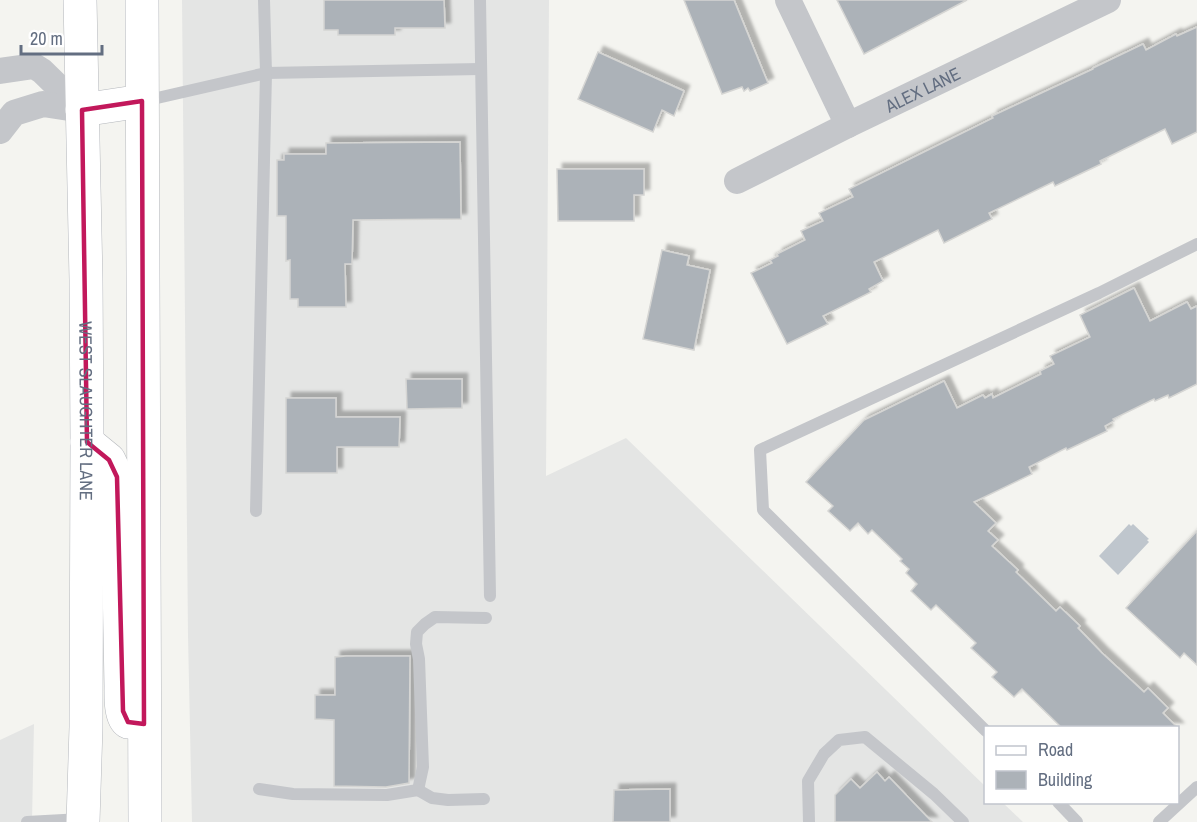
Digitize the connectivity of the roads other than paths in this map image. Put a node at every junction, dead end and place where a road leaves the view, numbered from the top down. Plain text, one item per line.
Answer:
1 (80, 0) edge
2 (142, 0) edge
3 (264, 0) edge
4 (480, 0) edge
5 (788, 0) edge
6 (1108, 0) edge
7 (480, 69) junction
8 (0, 71) edge
9 (266, 73) junction
10 (142, 101) junction
11 (82, 110) junction
12 (848, 125) junction
13 (0, 131) edge
14 (737, 181) dead end
15 (1197, 244) edge
16 (87, 442) junction
17 (256, 511) dead end
18 (490, 596) dead end
19 (486, 618) dead end
20 (144, 724) junction
21 (984, 729) edge
22 (1197, 788) edge
23 (259, 789) dead end
24 (418, 790) junction
25 (484, 799) dead end
26 (1060, 804) edge
27 (83, 820) edge
28 (27, 822) edge
29 (145, 822) edge
30 (809, 822) edge
31 (963, 822) edge
32 (1077, 822) edge
33 (1159, 822) edge

1 - 11 main road, WEST SLAUGHTER LANE
2 - 10 main road
3 - 9 lane
4 - 7 lane
5 - 12 street
6 - 12 street, ALEX LANE
7 - 9 lane
7 - 18 lane
8 - 11 street
9 - 10 lane
9 - 17 lane
10 - 11 main road
10 - 20 main road
11 - 13 street
11 - 16 main road, WEST SLAUGHTER LANE
12 - 14 street, ALEX LANE
15 - 21 lane
16 - 20 main road
16 - 27 main road, WEST SLAUGHTER LANE
19 - 24 lane
20 - 29 main road
22 - 33 lane
23 - 24 lane
24 - 25 lane
26 - 32 lane
27 - 28 lane
30 - 31 lane

